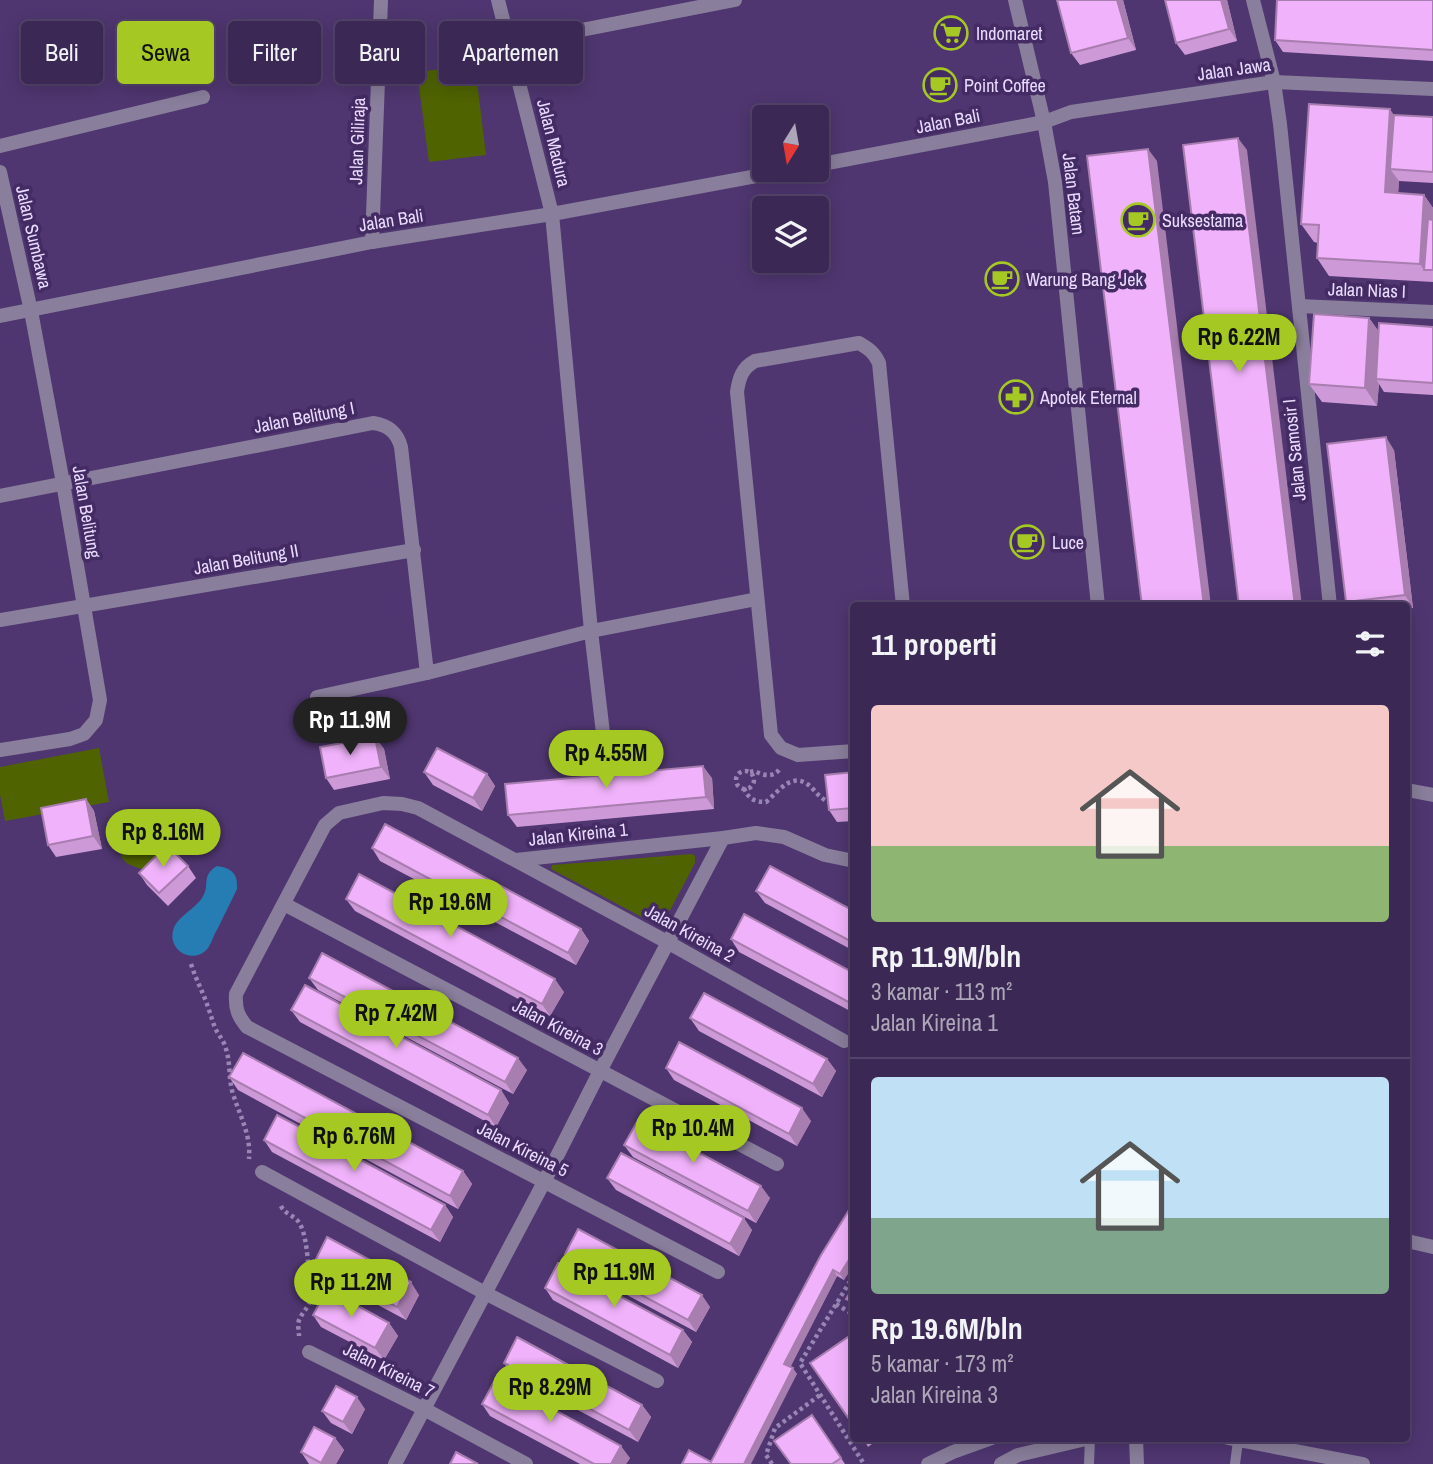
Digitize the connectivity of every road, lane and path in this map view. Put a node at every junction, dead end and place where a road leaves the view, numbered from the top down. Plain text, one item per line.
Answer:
1 (381, 0) edge
2 (498, 0) edge
3 (735, 0) edge
4 (1015, 0) edge
5 (1253, 0) edge
6 (671, 6) edge
7 (504, 21) edge
8 (583, 27) edge
9 (1273, 82) junction
10 (520, 84) edge
11 (1433, 89) edge
12 (203, 97) dead end
13 (1044, 121) junction
14 (0, 146) edge
15 (830, 162) edge
16 (0, 172) edge
17 (752, 177) edge
18 (552, 214) junction
19 (372, 242) junction
20 (1299, 306) junction
21 (31, 311) junction
22 (1433, 312) edge
23 (0, 316) edge
24 (63, 483) junction
25 (0, 496) edge
26 (414, 550) junction
27 (757, 599) junction
28 (903, 602) edge
29 (1098, 602) edge
30 (1330, 602) edge
31 (84, 606) junction
32 (0, 620) edge
33 (591, 631) junction
34 (427, 673) junction
35 (317, 697) dead end
36 (0, 750) edge
37 (605, 750) dead end
38 (850, 751) edge
39 (744, 788) junction
40 (1410, 791) edge
41 (1433, 795) edge
42 (832, 803) edge
43 (723, 838) junction
44 (516, 860) junction
45 (850, 860) edge
46 (284, 904) junction
47 (669, 943) junction
48 (191, 964) dead end
49 (844, 1041) dead end
50 (600, 1071) junction
51 (777, 1164) dead end
52 (262, 1172) joint
53 (544, 1182) junction
54 (286, 1185) junction
55 (1410, 1242) edge
56 (1433, 1247) edge
57 (718, 1272) dead end
58 (850, 1281) edge
59 (485, 1293) junction
60 (836, 1304) junction
61 (850, 1313) edge
62 (309, 1352) joint
63 (657, 1381) dead end
64 (820, 1395) junction
65 (424, 1409) junction
66 (981, 1442) edge
67 (1073, 1442) edge
68 (1090, 1442) edge
69 (1136, 1442) edge
70 (1233, 1442) edge
71 (1243, 1442) edge
72 (1340, 1462) edge
73 (395, 1464) edge
74 (526, 1464) edge
75 (772, 1464) edge
76 (864, 1464) edge
77 (928, 1464) edge
78 (1001, 1464) edge
79 (1089, 1464) edge
80 (1137, 1464) edge
81 (1235, 1464) edge
82 (1363, 1464) edge

1 - 19 street, Jalan Giliraja
2 - 7 street, Jalan Madura
3 - 6 street
4 - 13 street, Jalan Batam
5 - 9 street, Jalan Samosir I
6 - 8 street
9 - 11 street, Jalan Jawa
9 - 13 street, Jalan Jawa
9 - 20 street, Jalan Samosir I
10 - 18 street, Jalan Madura
12 - 14 street
13 - 15 street, Jalan Bali
13 - 29 street, Jalan Batam
16 - 21 street, Jalan Sumbawa
17 - 18 street, Jalan Bali
18 - 19 street, Jalan Bali
18 - 33 street, Jalan Madura
19 - 21 street, Jalan Bali
20 - 22 street, Jalan Nias I
20 - 30 street, Jalan Samosir I
21 - 23 street, Jalan Bali
21 - 24 street, Jalan Belitung
24 - 25 street
24 - 26 street, Jalan Belitung I
24 - 31 street, Jalan Belitung
26 - 31 street, Jalan Belitung II
26 - 34 street, Jalan Belitung I
27 - 28 street
27 - 33 street
27 - 38 street
31 - 32 street, Jalan Belitung II
31 - 36 street, Jalan Belitung
33 - 34 street
33 - 37 street, Jalan Madura
34 - 35 street
39 - 39 path
39 - 42 path
40 - 41 street
43 - 44 street, Jalan Kireina 1
43 - 45 street, Jalan Kireina 1
43 - 47 street
44 - 46 street, Jalan Kireina 1
44 - 47 street, Jalan Kireina 2
46 - 50 street, Jalan Kireina 3
46 - 53 street, Jalan Kireina 5
47 - 49 street, Jalan Kireina 2
47 - 50 street
48 - 52 path
50 - 51 street, Jalan Kireina 3
50 - 53 street
52 - 54 street
53 - 57 street, Jalan Kireina 5
53 - 59 street
54 - 59 street
54 - 62 path
55 - 56 street
58 - 60 path
59 - 63 street
59 - 65 street
60 - 61 path
60 - 64 path
62 - 65 street, Jalan Kireina 7
64 - 75 path
64 - 76 path
65 - 73 street
65 - 74 street, Jalan Kireina 7
66 - 77 street
67 - 78 street
68 - 79 lane
69 - 80 street
70 - 81 lane
71 - 72 street
72 - 82 street

